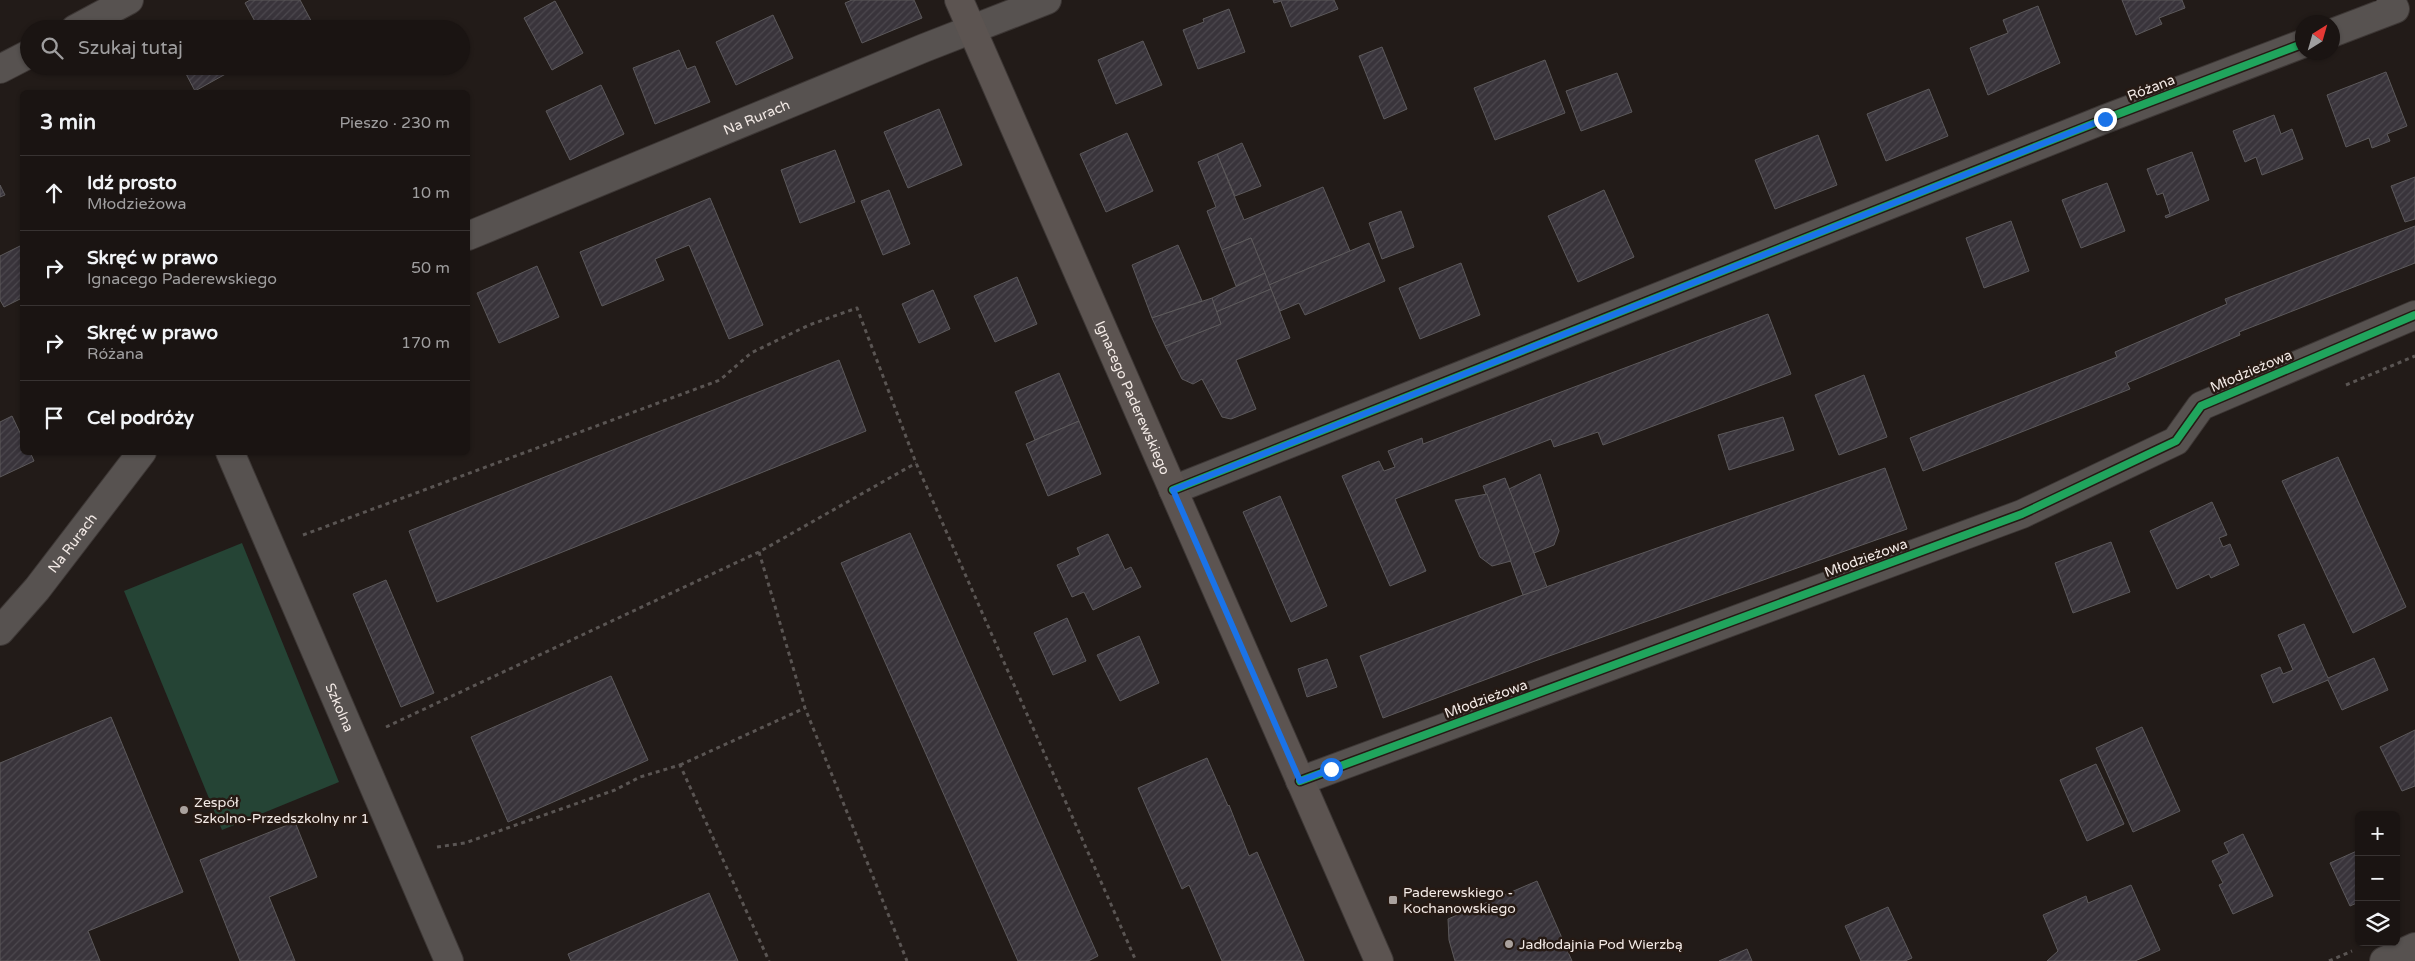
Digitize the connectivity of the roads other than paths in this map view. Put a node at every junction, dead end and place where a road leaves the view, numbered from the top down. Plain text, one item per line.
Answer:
1 (129, 0) edge
2 (959, 0) edge
3 (1047, 0) edge
4 (2400, 4) edge
5 (92, 20) edge
6 (972, 30) junction
7 (2340, 30) edge
8 (2295, 47) edge
9 (20, 59) edge
10 (0, 69) edge
11 (470, 235) edge
12 (2415, 314) edge
13 (140, 455) edge
14 (231, 455) edge
15 (1173, 490) junction
16 (0, 631) edge
17 (1300, 781) junction
18 (2415, 947) edge
19 (449, 961) edge
20 (1379, 961) edge
21 (2384, 961) edge

1 - 5 street
2 - 6 street, Ignacego Paderewskiego
3 - 6 street, Na Rurach
4 - 7 street
6 - 11 street, Na Rurach
6 - 15 street, Ignacego Paderewskiego
8 - 15 street, Różana
9 - 10 street
12 - 17 street, Młodzieżowa
13 - 16 street, Na Rurach
14 - 19 street, Szkolna
15 - 17 street, Ignacego Paderewskiego
17 - 20 street, Ignacego Paderewskiego
18 - 21 street

